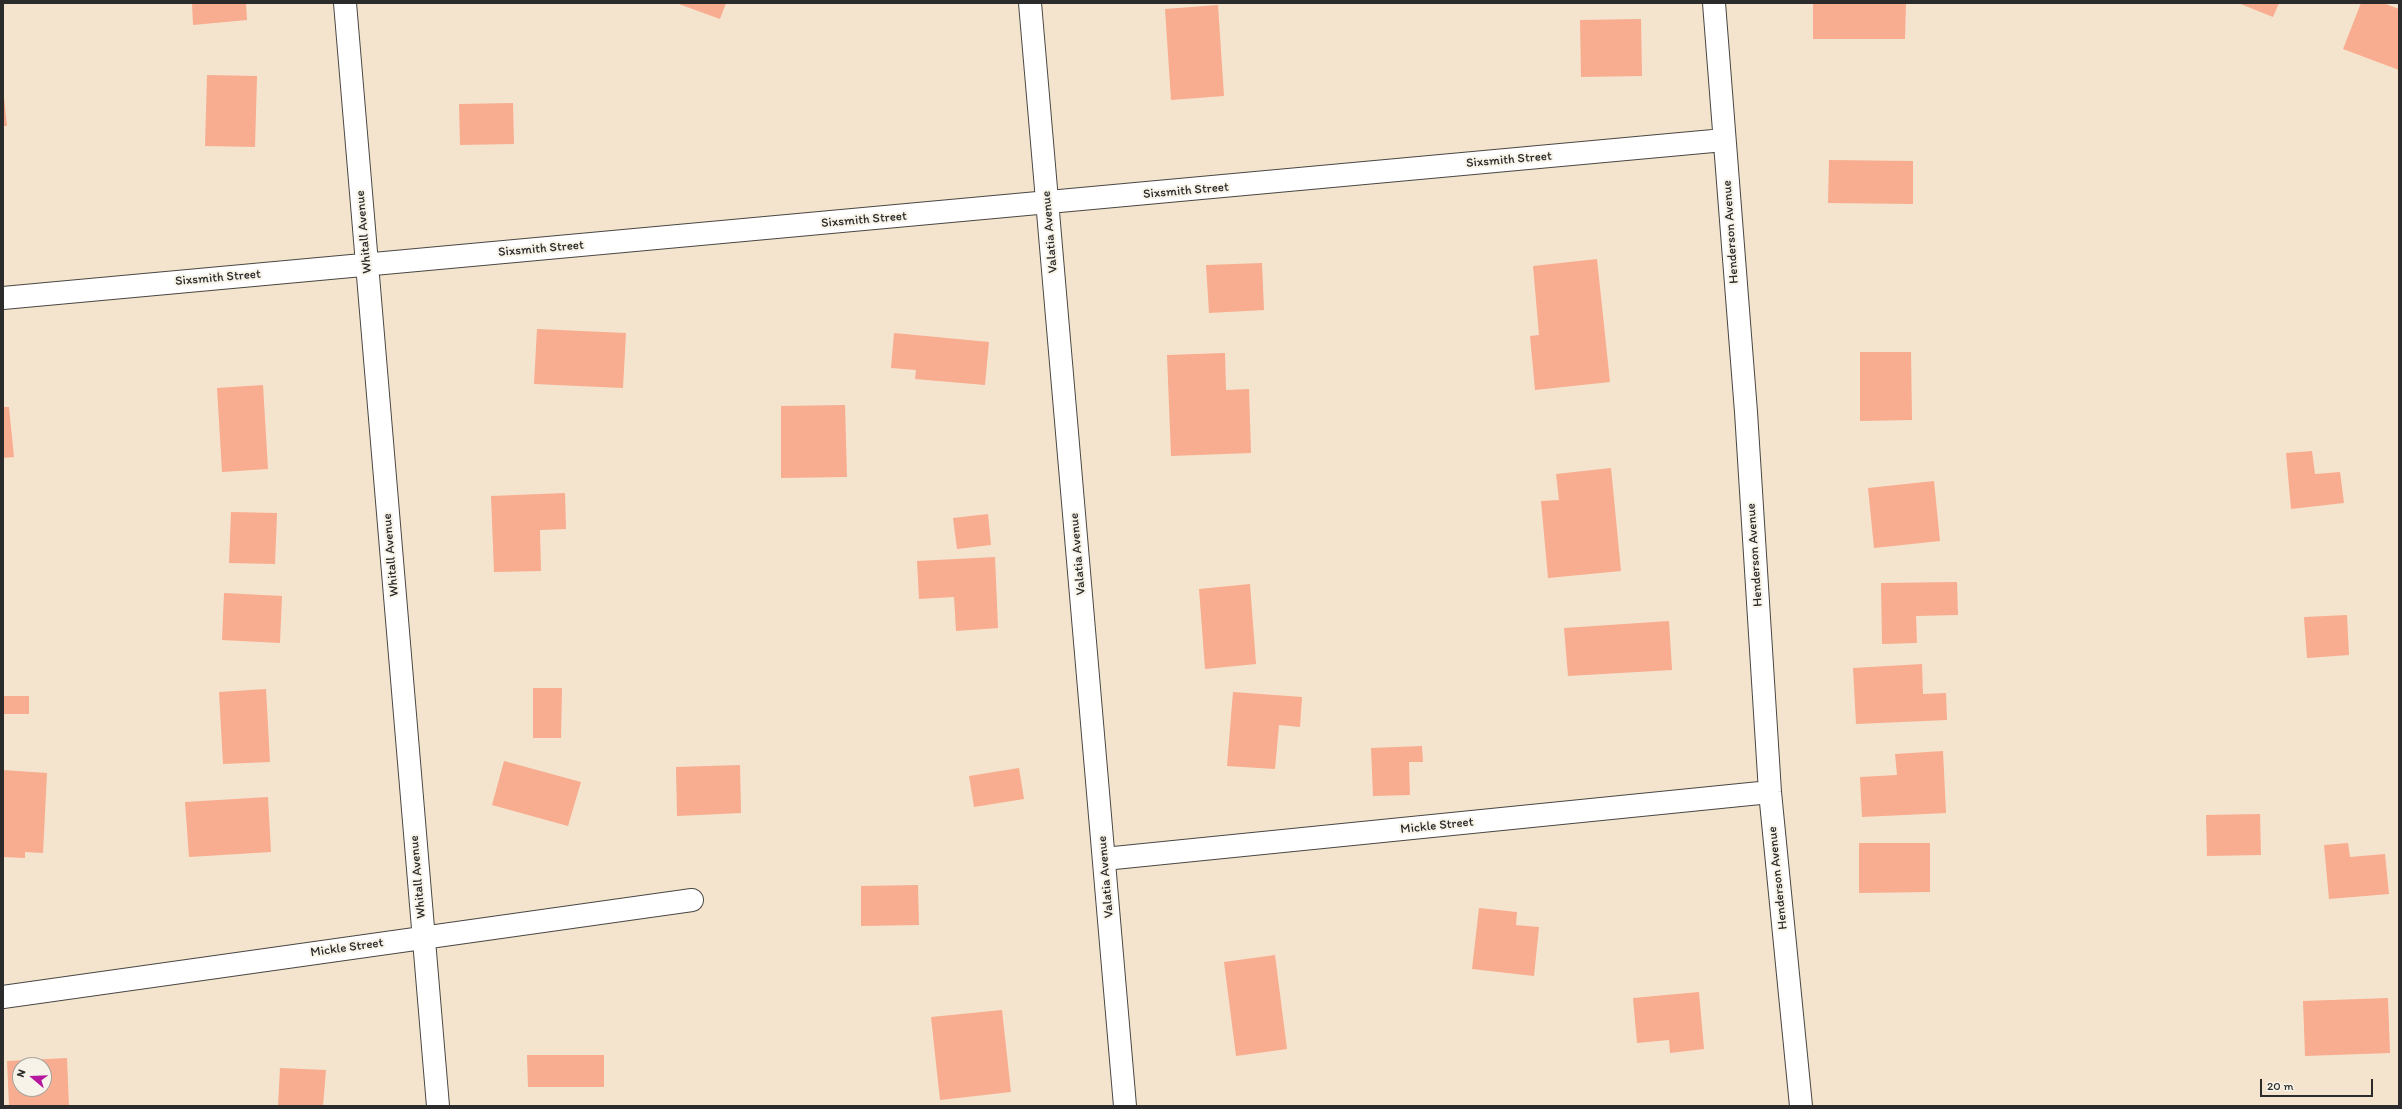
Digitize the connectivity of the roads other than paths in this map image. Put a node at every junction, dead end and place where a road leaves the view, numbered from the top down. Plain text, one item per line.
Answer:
1 (345, 3) edge
2 (1030, 3) edge
3 (1714, 3) edge
4 (1724, 140) junction
5 (1047, 204) junction
6 (367, 265) junction
7 (3, 298) edge
8 (1770, 792) junction
9 (1104, 859) junction
10 (692, 900) dead end
11 (423, 937) junction
12 (3, 997) edge
13 (438, 1106) edge
14 (1125, 1106) edge
15 (1801, 1106) edge

1 - 6 street, Whitall Avenue
2 - 5 street, Valatia Avenue
3 - 4 street, Henderson Avenue
4 - 5 street, Sixsmith Street
4 - 8 street, Henderson Avenue
5 - 6 street, Sixsmith Street
5 - 9 street, Valatia Avenue
6 - 7 street, Sixsmith Street
6 - 11 street, Whitall Avenue
8 - 9 street, Mickle Street
8 - 15 street, Henderson Avenue
9 - 14 street, Valatia Avenue
10 - 11 street, Mickle Street
11 - 12 street, Mickle Street
11 - 13 street, Whitall Avenue

